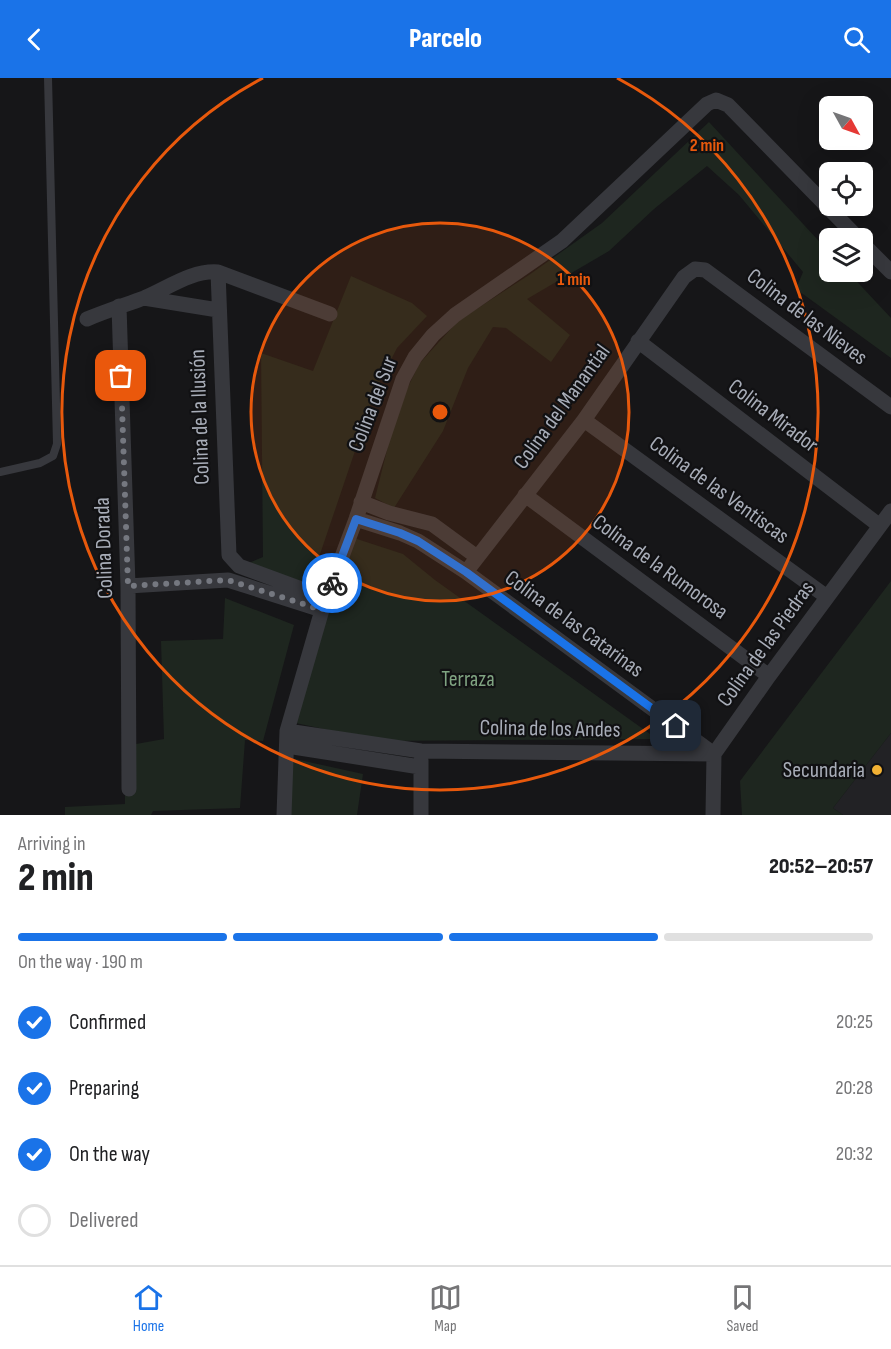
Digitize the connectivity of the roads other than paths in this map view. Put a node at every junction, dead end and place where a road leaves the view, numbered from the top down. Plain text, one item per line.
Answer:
1 (48, 78) edge
2 (848, 228) edge
3 (873, 254) edge
4 (694, 269) joint
5 (218, 272) junction
6 (891, 272) edge
7 (144, 298) junction
8 (119, 306) junction
9 (218, 310) junction
10 (330, 314) dead end
11 (87, 319) dead end
12 (638, 341) junction
13 (891, 407) edge
14 (584, 420) junction
15 (0, 472) edge
16 (525, 495) junction
17 (361, 502) junction
18 (891, 511) edge
19 (356, 519) junction
20 (880, 526) junction
21 (477, 557) junction
22 (466, 572) junction
23 (128, 586) junction
24 (827, 597) junction
25 (324, 604) junction
26 (769, 676) junction
27 (287, 738) junction
28 (421, 750) junction
29 (714, 754) junction
30 (420, 767) junction
31 (129, 789) dead end
32 (285, 815) edge
33 (421, 815) edge
34 (713, 815) edge

1 - 15 lane
2 - 17 street, Colina del Sur
3 - 6 street
4 - 12 street, Colina del Manantial
4 - 13 street, Colina de las Nieves
5 - 7 street
5 - 9 street, Colina de la Ilusión
5 - 10 street
7 - 8 street
7 - 9 street
8 - 11 street
8 - 23 street, Colina Dorada
9 - 25 street, Colina de la Ilusión
12 - 14 street, Colina del Manantial
12 - 20 street, Colina Mirador
14 - 16 street, Colina del Manantial
14 - 24 street, Colina de las Ventiscas
16 - 21 street, Colina del Manantial
16 - 26 street, Colina de la Rumorosa
17 - 19 street, Colina del Sur
17 - 21 street
18 - 20 street, Colina de las Piedras
19 - 22 street, Colina de las Catarinas
19 - 25 street, Colina del Sur
20 - 24 street, Colina de las Piedras
21 - 22 street, Colina del Manantial
22 - 29 street, Colina de las Catarinas
23 - 25 street
23 - 31 street, Colina Dorada
24 - 26 street, Colina de las Piedras
25 - 27 street, Colina del Sur
26 - 29 street, Colina de las Piedras
27 - 28 street, Colina de los Andes
27 - 30 street
27 - 32 street, Colina del Sur
28 - 29 street, Colina de los Andes
28 - 30 street
29 - 34 street
30 - 33 street

